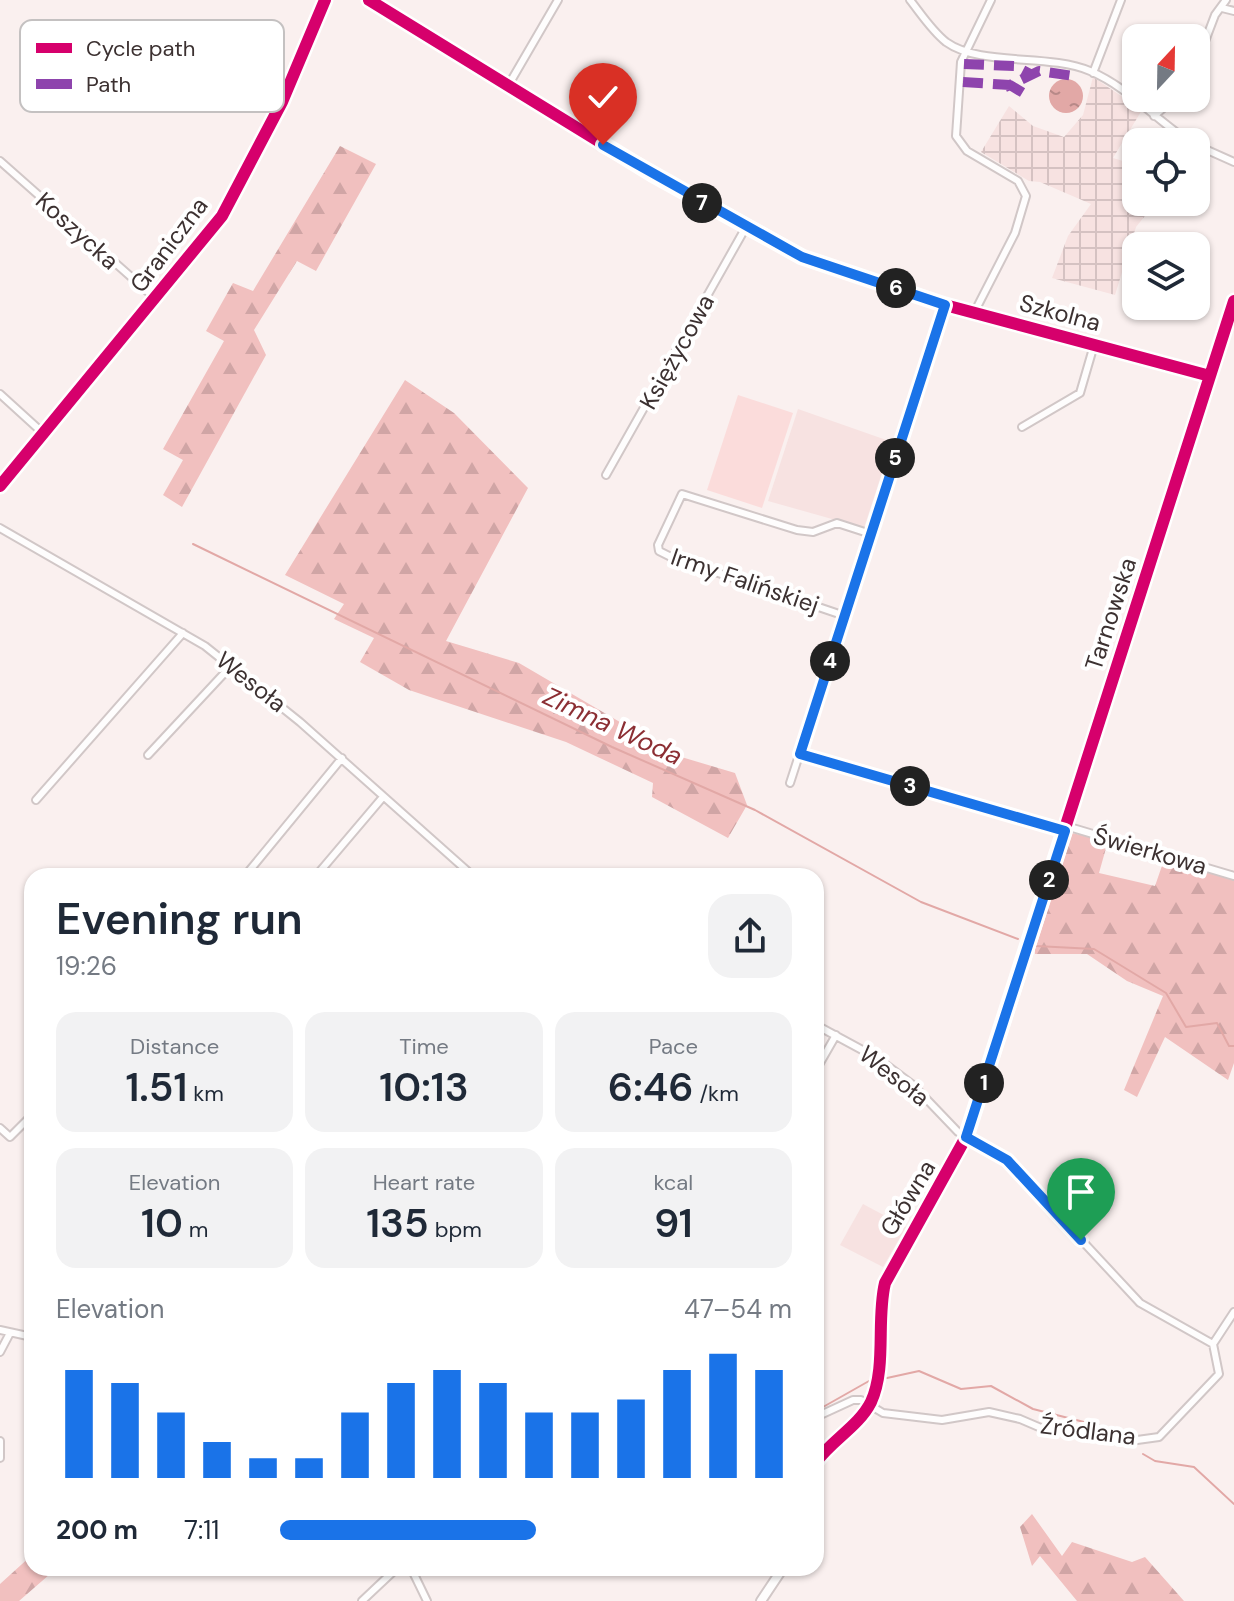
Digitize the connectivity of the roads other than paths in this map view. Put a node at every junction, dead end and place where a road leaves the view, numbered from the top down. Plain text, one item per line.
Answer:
1 (325, 0) edge
2 (369, 0) edge
3 (558, 0) edge
4 (910, 0) edge
5 (991, 0) edge
6 (1121, 0) edge
7 (1226, 0) edge
8 (1222, 8) junction
9 (1234, 11) edge
10 (1210, 28) edge
11 (964, 50) junction
12 (1093, 73) junction
13 (508, 86) junction
14 (284, 97) edge
15 (277, 112) edge
16 (1159, 112) edge
17 (1154, 116) junction
18 (1171, 128) edge
19 (1210, 151) edge
20 (0, 161) edge
21 (1234, 162) edge
22 (746, 227) junction
23 (156, 299) junction
24 (1234, 301) edge
25 (945, 305) junction
26 (974, 313) junction
27 (1094, 345) junction
28 (1210, 376) junction
29 (0, 394) edge
30 (1022, 427) dead end
31 (44, 434) junction
32 (606, 475) dead end
33 (0, 486) edge
34 (0, 528) edge
35 (871, 534) junction
36 (845, 616) junction
37 (183, 633) junction
38 (231, 666) junction
39 (800, 754) junction
40 (148, 755) dead end
41 (342, 758) junction
42 (790, 783) dead end
43 (383, 797) junction
44 (36, 800) dead end
45 (1065, 828) junction
46 (252, 868) edge
47 (323, 868) edge
48 (464, 868) edge
49 (1234, 876) edge
50 (1029, 942) joint
51 (824, 1029) edge
52 (836, 1035) junction
53 (824, 1056) edge
54 (24, 1123) edge
55 (0, 1128) edge
56 (966, 1137) junction
57 (1234, 1312) edge
58 (0, 1330) edge
59 (10, 1333) junction
60 (24, 1336) edge
61 (1213, 1344) junction
62 (0, 1352) edge
63 (870, 1402) junction
64 (824, 1413) edge
65 (0, 1441) edge
66 (824, 1453) edge
67 (0, 1458) edge
68 (389, 1576) edge
69 (415, 1576) edge
70 (778, 1576) edge
71 (362, 1601) edge
72 (427, 1601) edge
73 (761, 1601) edge

1 - 14 street, Graniczna
2 - 13 street, Szkolna
3 - 13 street
4 - 11 street
5 - 11 street
6 - 12 street
7 - 8 street
8 - 9 street
8 - 10 street
11 - 12 street
11 - 26 street
12 - 17 street
13 - 22 street, Szkolna
15 - 23 street, Graniczna
16 - 17 street
17 - 18 street
19 - 21 street
20 - 23 street, Koszycka
22 - 25 street, Szkolna
22 - 32 street, Księżycowa
23 - 31 street, Graniczna
24 - 28 street, Tarnowska
25 - 26 street, Szkolna
25 - 35 street
26 - 27 street, Szkolna
27 - 28 street, Szkolna
27 - 30 street
28 - 45 street, Tarnowska
29 - 31 street
31 - 33 street, Graniczna
34 - 37 street, Wesoła
35 - 36 street
35 - 36 street, Irmy Falińskiej
36 - 39 street
37 - 38 street, Wesoła
37 - 44 street
38 - 40 street
38 - 41 street, Wesoła
39 - 42 street
39 - 45 street
41 - 43 street, Wesoła
41 - 46 street
43 - 47 street
43 - 48 street, Wesoła
45 - 49 street, Świerkowa
45 - 50 street, Tarnowska
50 - 56 street, Główna
51 - 52 street, Wesoła
52 - 53 street
52 - 56 street, Wesoła
54 - 55 street
56 - 61 street, Wesoła
56 - 63 street, Główna
57 - 61 street
58 - 59 street
59 - 60 street
59 - 62 street
61 - 63 street, Źródlana
63 - 64 street
63 - 66 street
65 - 67 street
68 - 71 street
69 - 72 street
70 - 73 street

